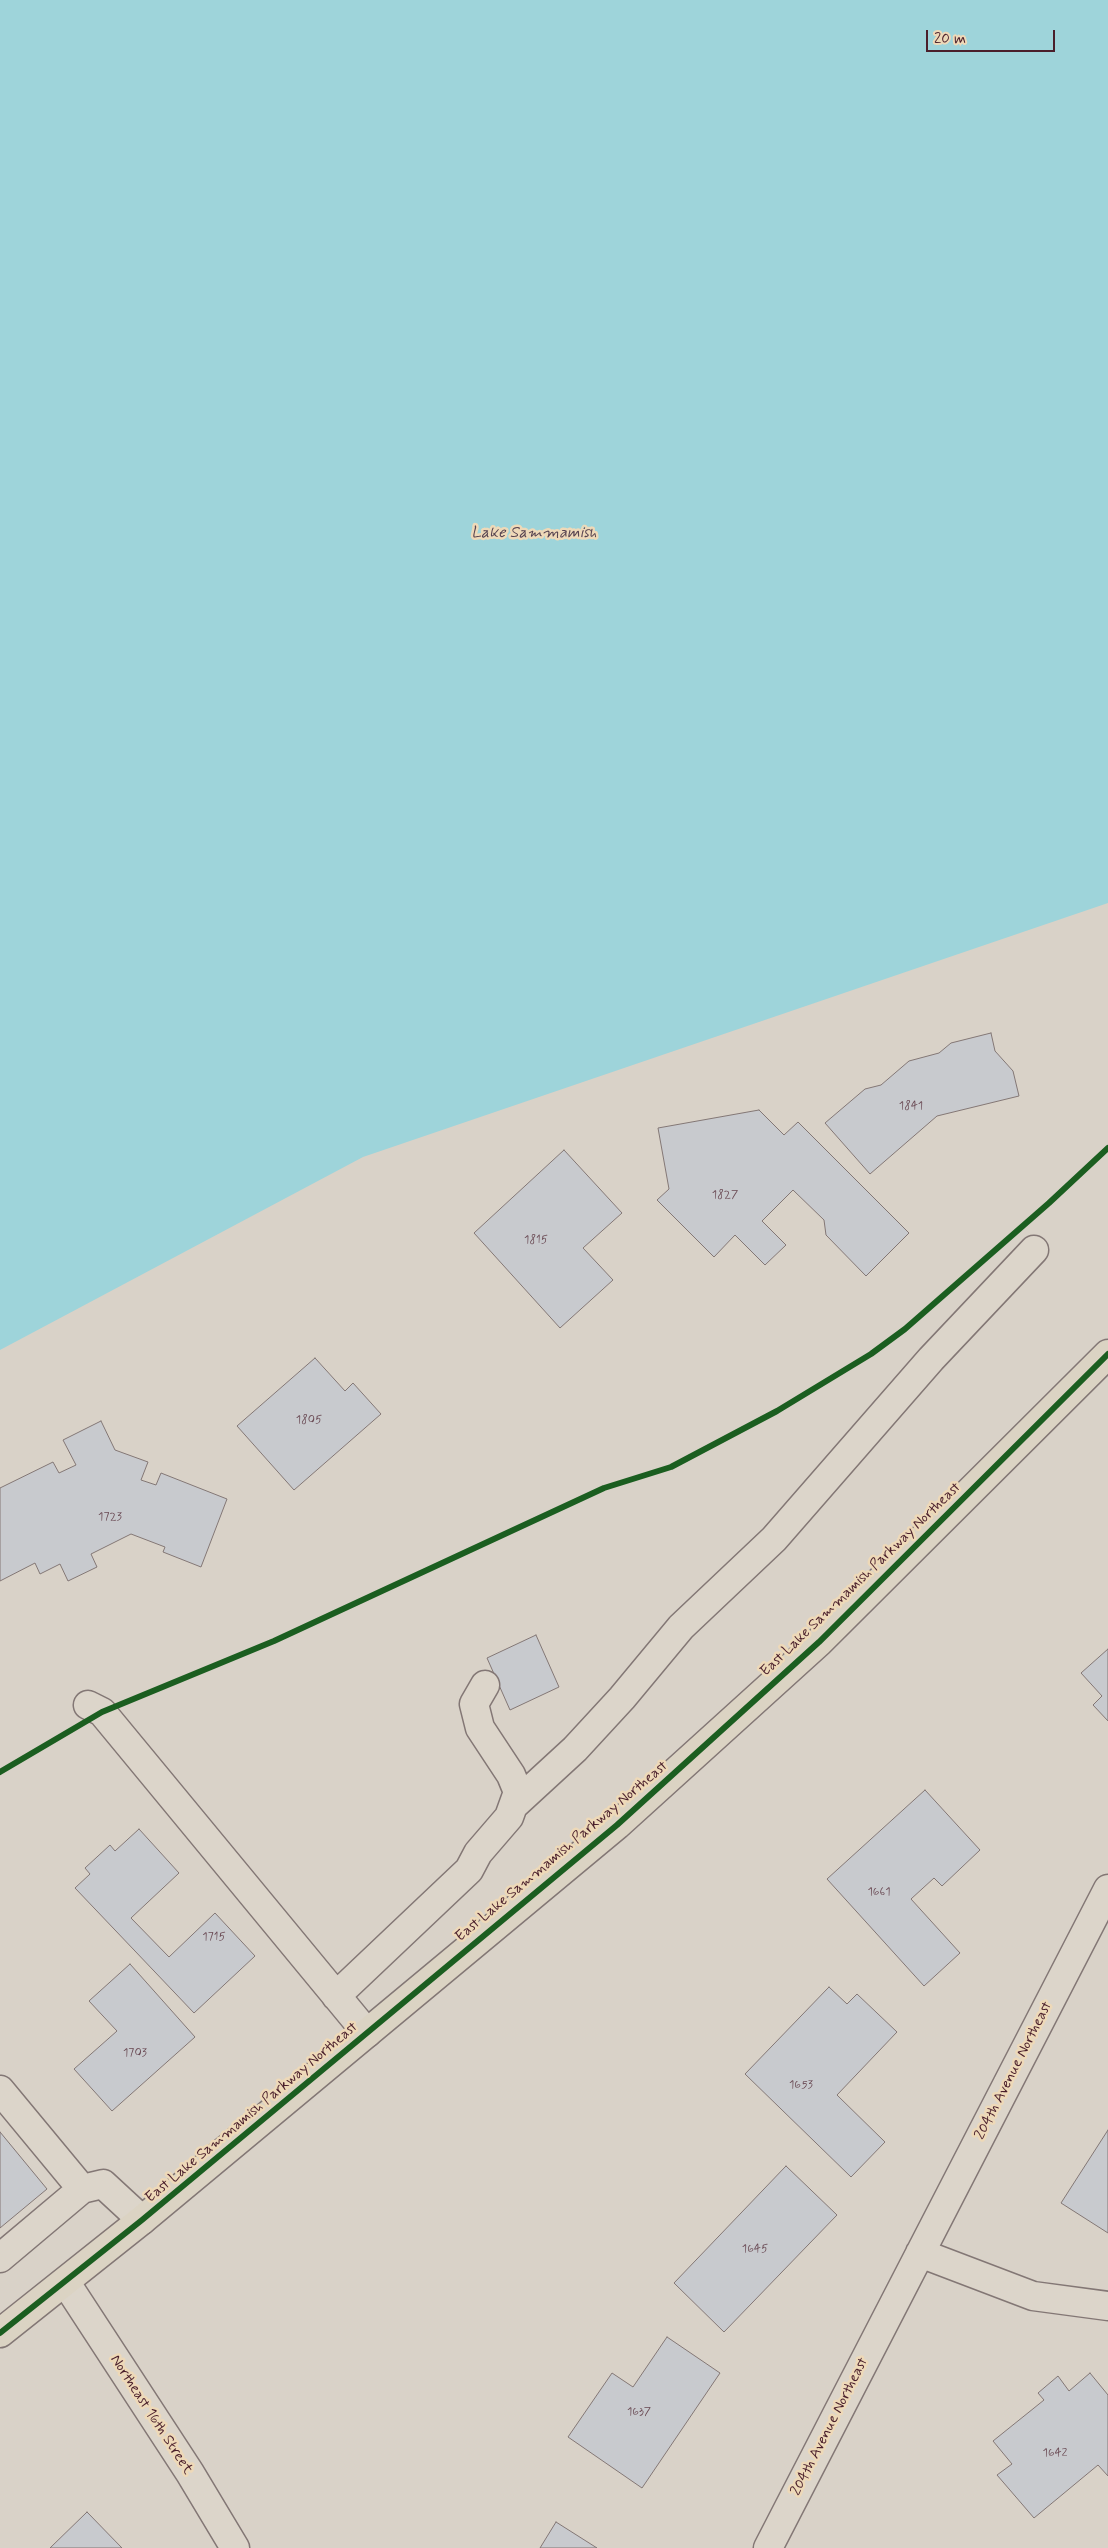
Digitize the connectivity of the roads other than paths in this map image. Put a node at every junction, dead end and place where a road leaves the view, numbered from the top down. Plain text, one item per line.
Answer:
1 (1034, 1250) dead end
2 (1108, 1354) edge
3 (485, 1685) dead end
4 (88, 1705) dead end
5 (513, 1806) junction
6 (1108, 1889) edge
7 (336, 1996) junction
8 (367, 2033) junction
9 (0, 2090) edge
10 (82, 2189) junction
11 (142, 2220) junction
12 (920, 2253) junction
13 (0, 2258) edge
14 (66, 2283) junction
15 (1108, 2306) edge
16 (0, 2333) edge
17 (235, 2548) edge
18 (768, 2548) edge

1 - 5 street
2 - 8 main road, East Lake Sammamish Parkway Northeast
3 - 5 street
4 - 7 street
5 - 7 street
6 - 12 street, 204th Avenue Northeast
7 - 8 street
8 - 11 main road, East Lake Sammamish Parkway Northeast
9 - 10 street
10 - 11 street
10 - 13 street
11 - 14 main road, East Lake Sammamish Parkway Northeast
12 - 15 street
12 - 18 street, 204th Avenue Northeast
14 - 16 main road, East Lake Sammamish Parkway Northeast
14 - 17 street, Northeast 16th Street

